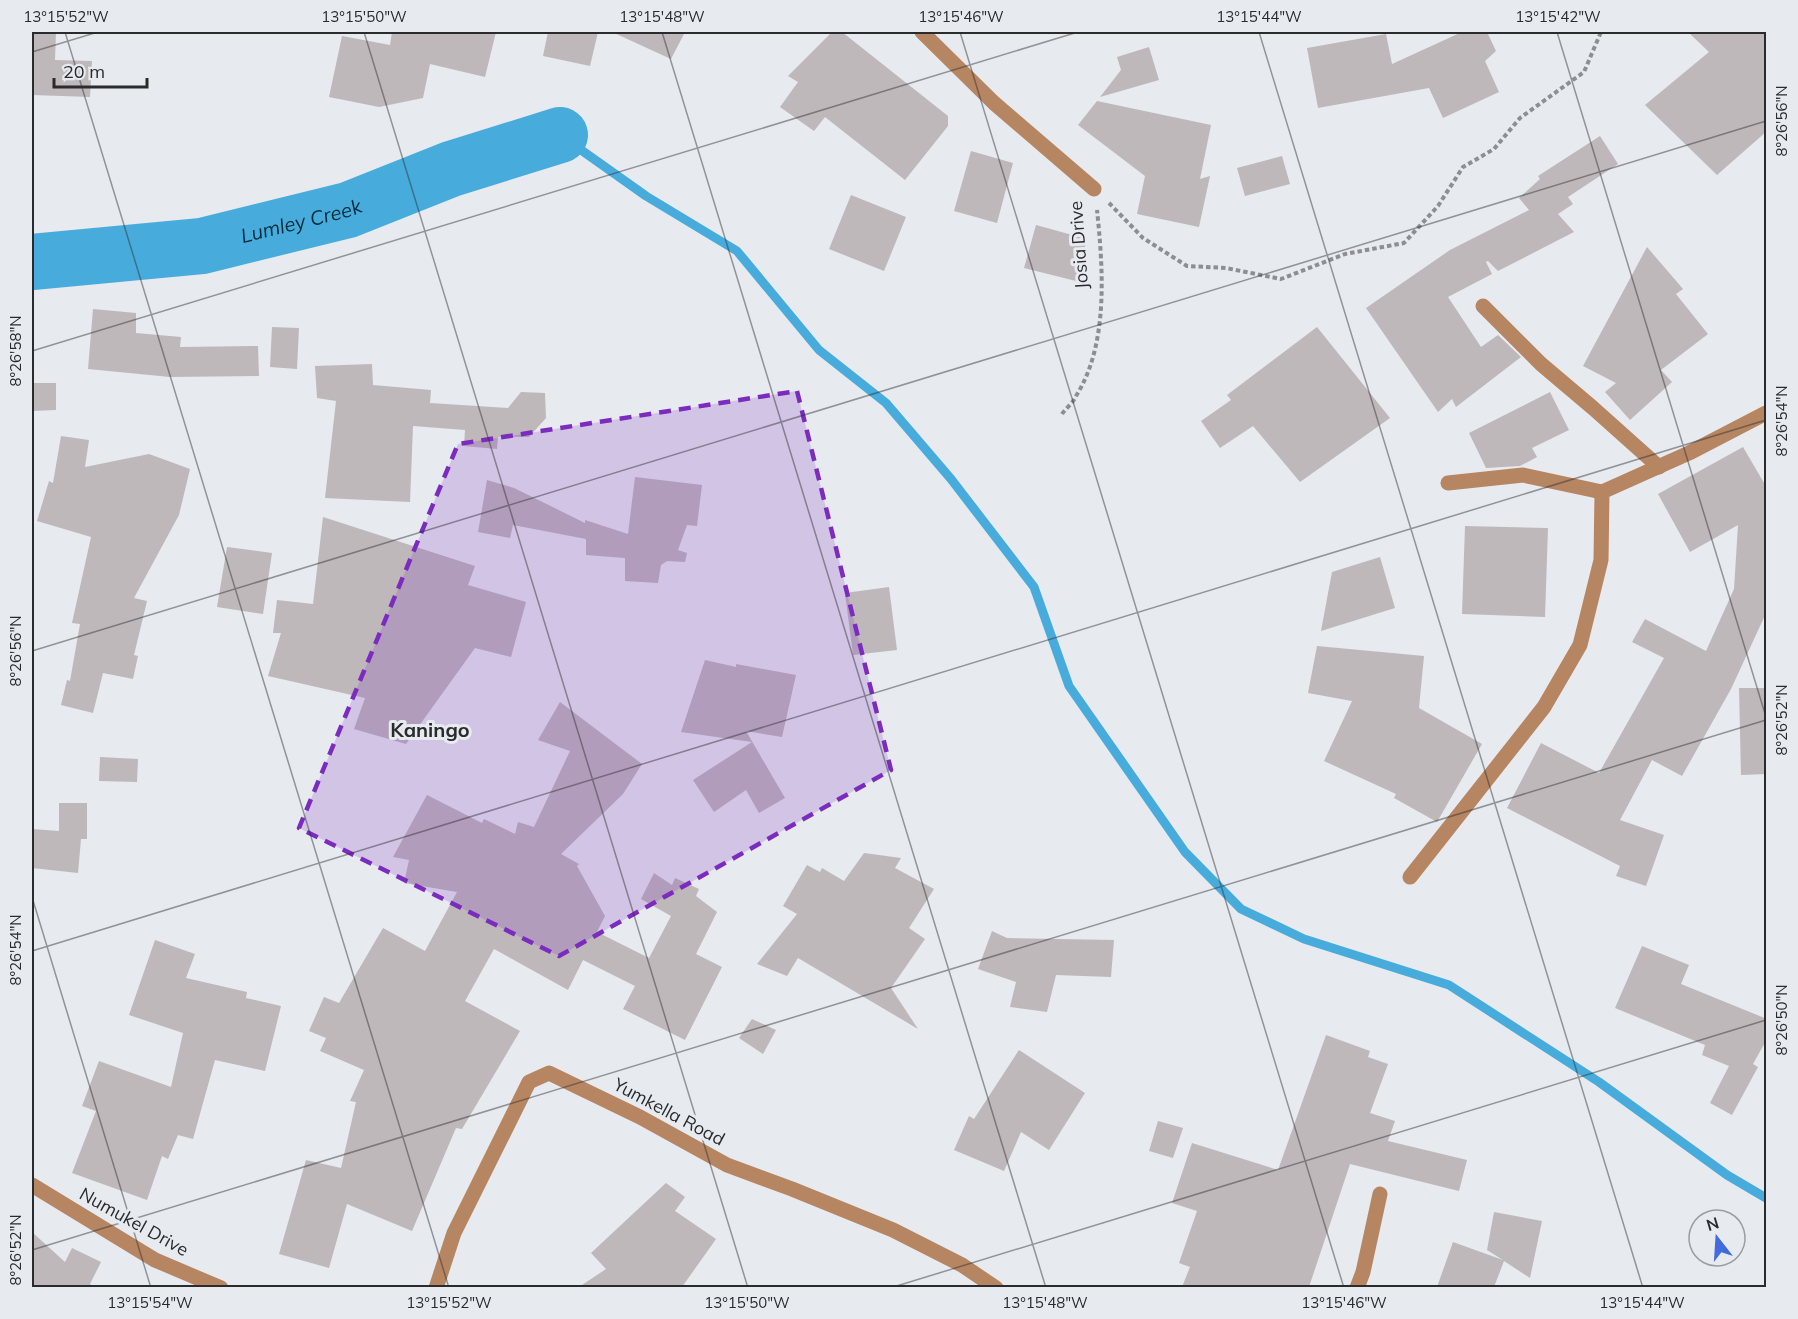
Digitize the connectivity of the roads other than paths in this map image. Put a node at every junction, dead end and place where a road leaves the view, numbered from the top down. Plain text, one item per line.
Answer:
1 (922, 32) edge
2 (1094, 189) road end
3 (1483, 306) dead end
4 (1767, 413) edge
5 (1659, 467) junction
6 (1448, 483) dead end
7 (1602, 492) junction
8 (1410, 877) dead end
9 (32, 1185) edge
10 (1380, 1194) dead end
11 (221, 1287) edge
12 (436, 1287) edge
13 (996, 1287) edge
14 (1357, 1287) edge

1 - 2 street, Josia Drive
3 - 5 street
4 - 5 street
5 - 7 street
6 - 7 street
7 - 8 street
9 - 11 street, Numukel Drive
10 - 14 street
12 - 13 street, Yumkella Road

